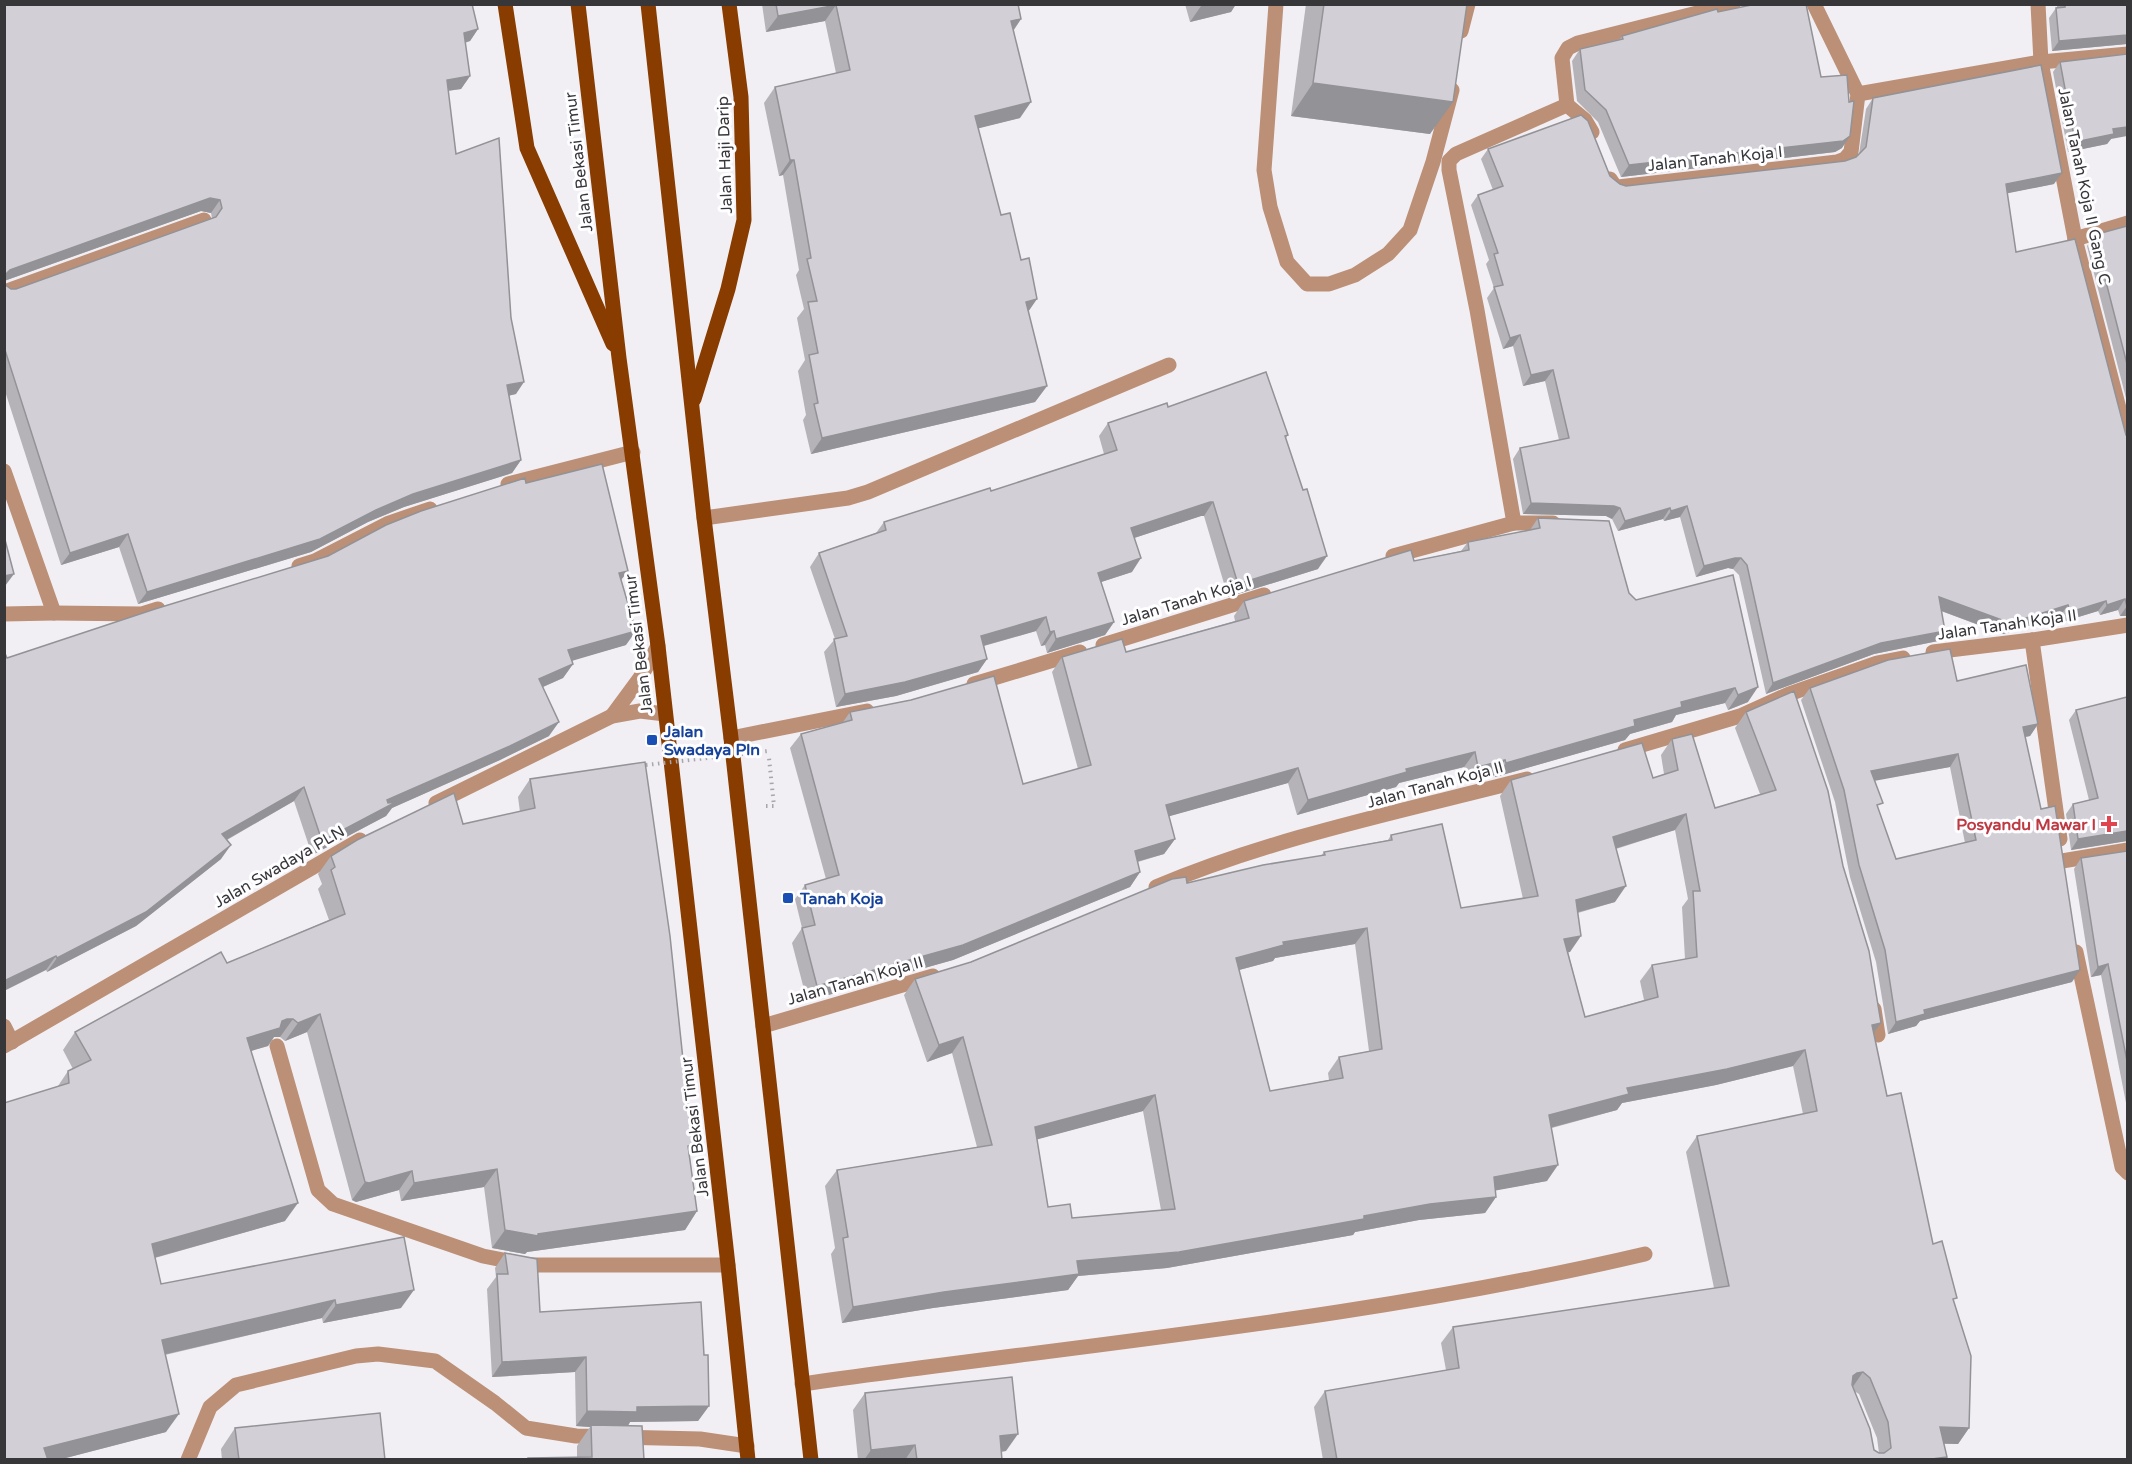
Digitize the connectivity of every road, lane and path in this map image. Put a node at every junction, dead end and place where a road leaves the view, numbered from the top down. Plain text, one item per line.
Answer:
1 (505, 4) edge
2 (578, 4) edge
3 (648, 4) edge
4 (729, 4) edge
5 (1276, 4) edge
6 (1468, 4) edge
7 (1733, 4) edge
8 (1814, 4) edge
9 (2038, 4) edge
10 (1459, 42) edge
11 (2127, 54) edge
12 (2041, 62) junction
13 (1455, 76) edge
14 (1858, 93) junction
15 (1567, 105) junction
16 (204, 220) edge
17 (2127, 223) edge
18 (2075, 239) junction
19 (4, 292) edge
20 (619, 358) junction
21 (1169, 365) dead end
22 (692, 405) junction
23 (2127, 443) edge
24 (633, 452) junction
25 (4, 471) edge
26 (492, 489) edge
27 (440, 506) edge
28 (704, 518) junction
29 (1514, 523) junction
30 (1567, 523) edge
31 (1377, 561) edge
32 (282, 571) edge
33 (1275, 592) edge
34 (175, 604) edge
35 (54, 613) junction
36 (4, 614) edge
37 (2127, 625) edge
38 (2032, 640) junction
39 (658, 646) junction
40 (964, 687) edge
41 (887, 707) edge
42 (665, 714) junction
43 (612, 716) junction
44 (731, 738) junction
45 (1608, 755) edge
46 (646, 765) edge
47 (1543, 775) edge
48 (774, 806) dead end
49 (423, 809) edge
50 (371, 835) edge
51 (2127, 850) edge
52 (1144, 892) edge
53 (2074, 942) edge
54 (945, 972) edge
55 (1872, 1000) edge
56 (4, 1026) edge
57 (763, 1026) junction
58 (1878, 1035) edge
59 (8, 1044) edge
60 (277, 1046) edge
61 (2127, 1173) edge
62 (1646, 1254) dead end
63 (728, 1265) junction
64 (802, 1384) junction
65 (747, 1453) edge
66 (188, 1460) edge
67 (811, 1460) edge

1 - 20 main road
2 - 20 main road, Jalan Bekasi Timur
3 - 22 main road
4 - 22 main road, Jalan Haji Darip
5 - 13 street
6 - 10 street
7 - 15 street
8 - 14 street
9 - 12 street, Jalan Tanah Koja II Gang C
11 - 12 street
12 - 14 street
12 - 18 street, Jalan Tanah Koja II Gang C
14 - 15 street, Jalan Tanah Koja I
15 - 29 street
16 - 19 street
17 - 18 street
18 - 23 street, Jalan Tanah Koja II Gang C
20 - 24 main road, Jalan Bekasi Timur
21 - 28 street
22 - 28 main road
24 - 26 street
24 - 39 main road, Jalan Bekasi Timur
25 - 35 street
27 - 32 street
28 - 44 main road
29 - 30 street
29 - 31 street
33 - 40 street, Jalan Tanah Koja I
34 - 35 street
35 - 36 street
37 - 38 street, Jalan Tanah Koja II
38 - 45 street, Jalan Tanah Koja II
38 - 51 street
39 - 42 main road, Jalan Bekasi Timur
39 - 43 street
41 - 44 street
42 - 43 street
42 - 63 main road, Jalan Bekasi Timur
43 - 49 street
44 - 57 main road
46 - 48 path, bridge
47 - 52 street, Jalan Tanah Koja II
50 - 59 street, Jalan Swadaya PLN
53 - 61 street
54 - 57 street, Jalan Tanah Koja II
55 - 58 street
56 - 59 street
57 - 64 main road
60 - 63 street
62 - 64 street
63 - 65 main road, Jalan Bekasi Timur
64 - 67 main road
65 - 66 street

